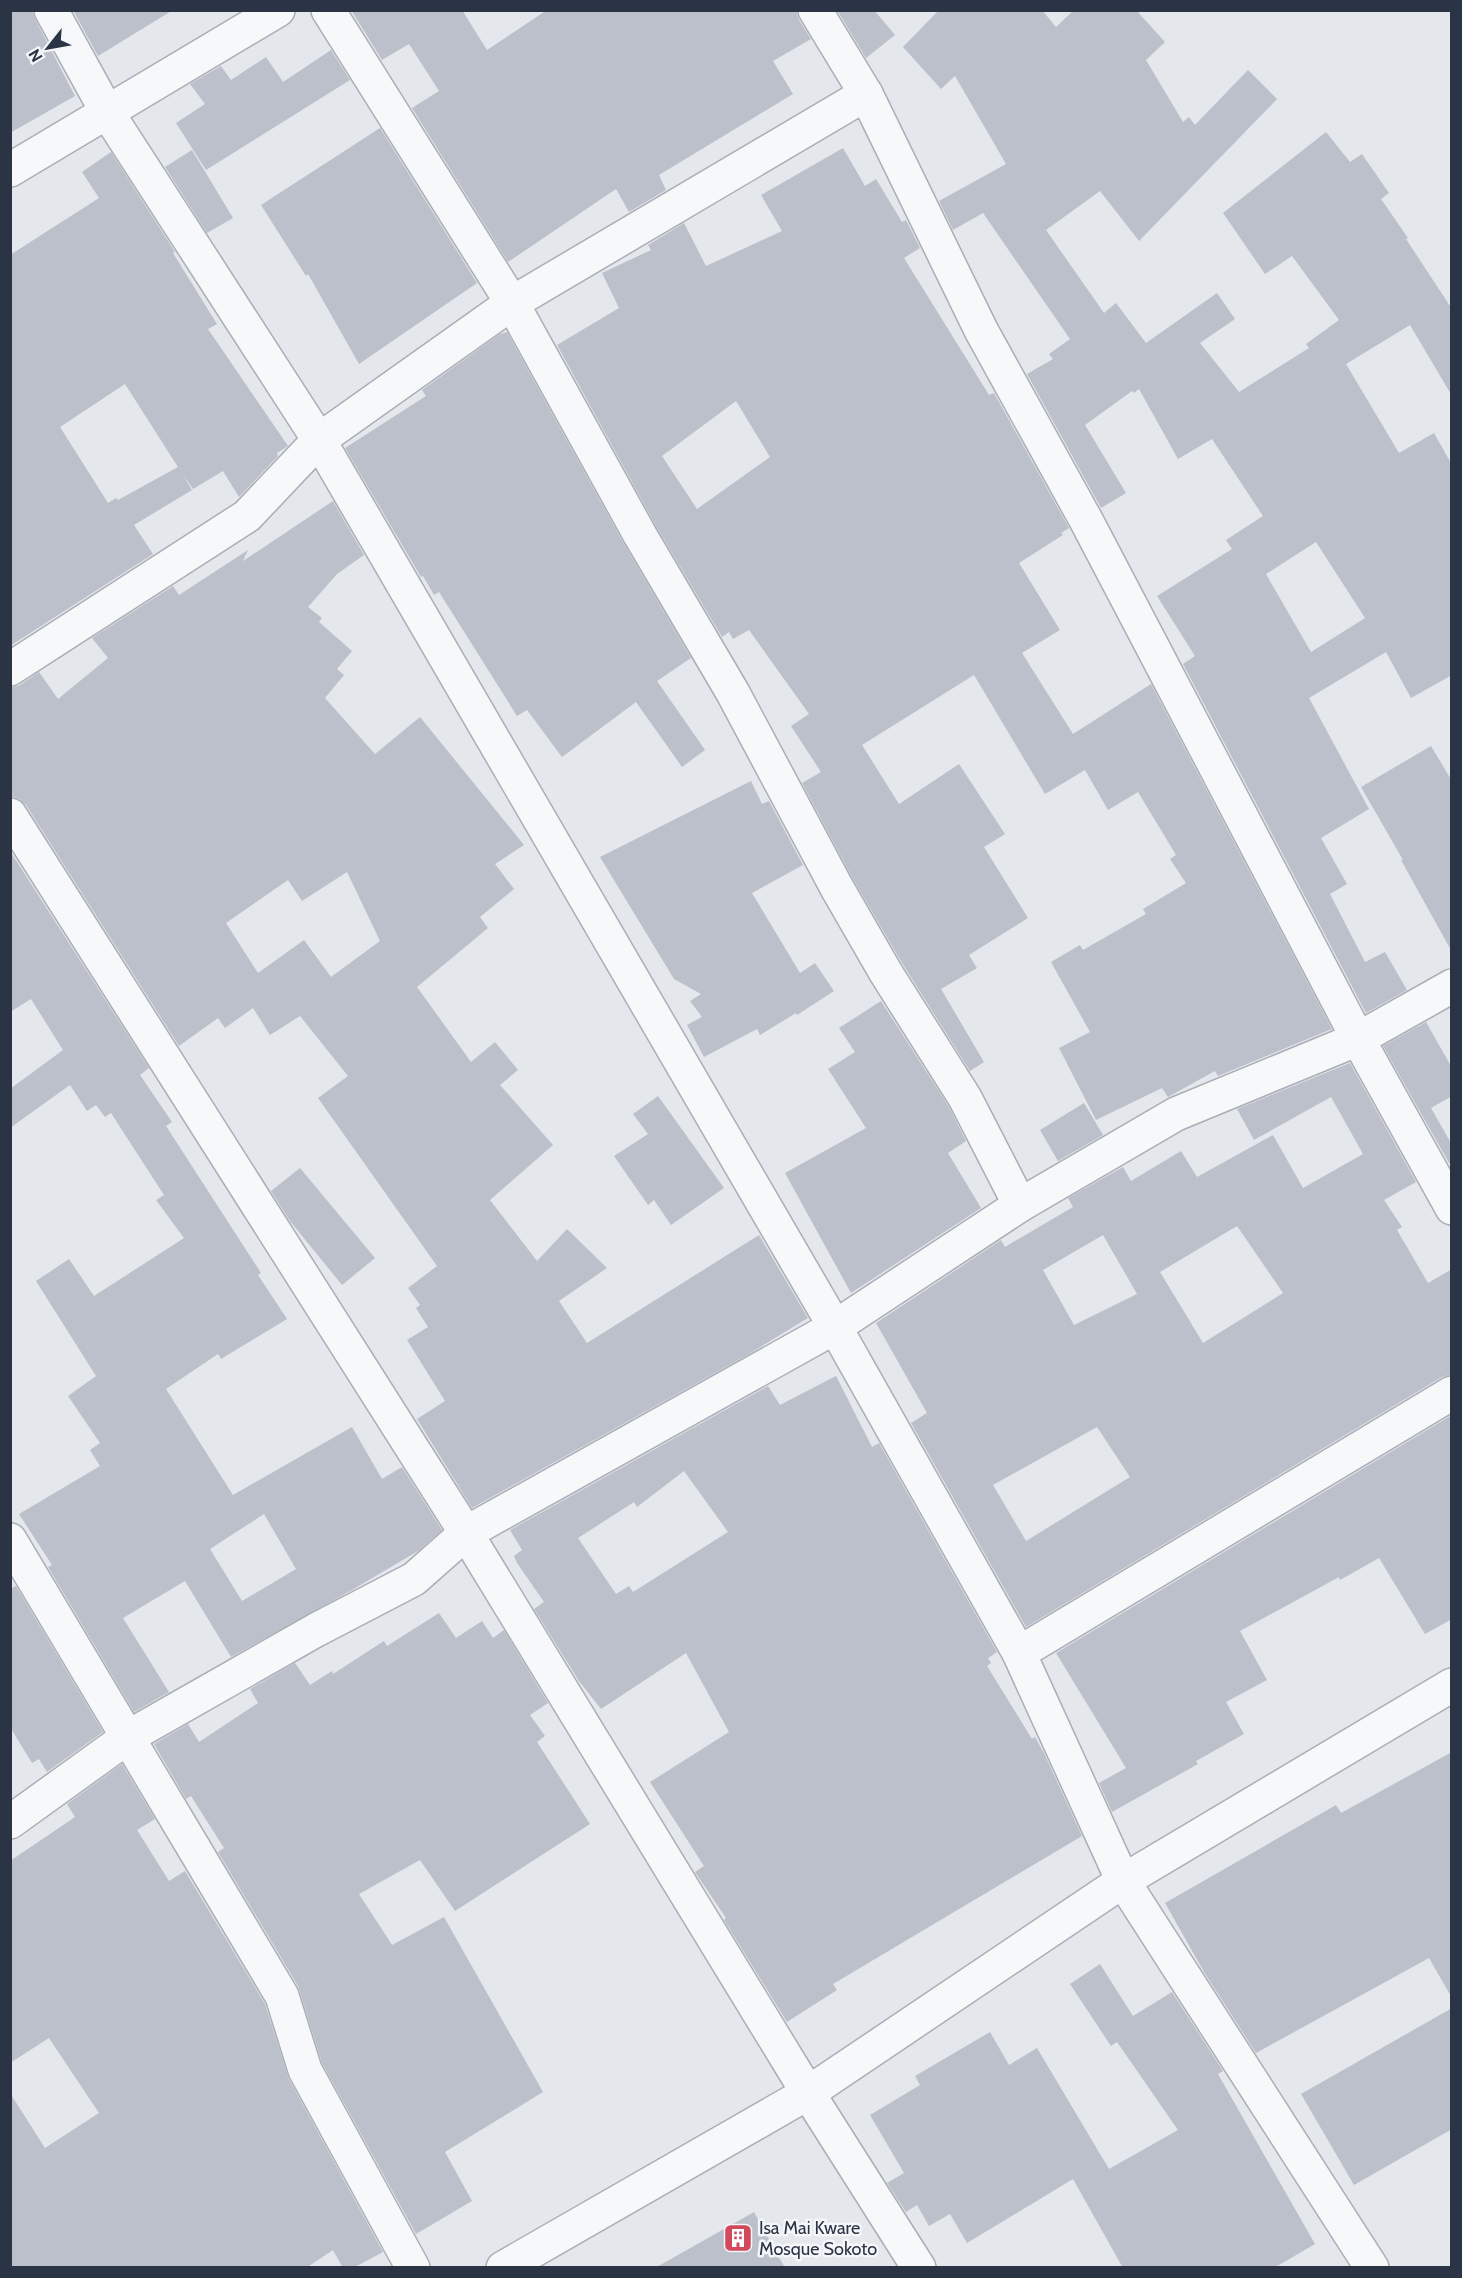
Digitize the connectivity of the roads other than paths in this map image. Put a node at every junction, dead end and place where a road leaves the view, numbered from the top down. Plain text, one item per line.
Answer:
1 (51, 10) edge
2 (278, 10) edge
3 (328, 10) edge
4 (815, 10) edge
5 (866, 94) junction
6 (107, 112) junction
7 (10, 170) edge
8 (512, 303) junction
9 (319, 440) junction
10 (10, 669) edge
11 (10, 815) edge
12 (1452, 986) edge
13 (1358, 1039) junction
14 (1020, 1205) junction
15 (1452, 1208) edge
16 (835, 1327) junction
17 (1452, 1393) edge
18 (466, 1533) junction
19 (10, 1540) edge
20 (1019, 1653) junction
21 (1452, 1685) edge
22 (128, 1737) junction
23 (10, 1822) edge
24 (1123, 1881) junction
25 (808, 2093) junction
26 (413, 2268) edge
27 (503, 2268) edge
28 (919, 2268) edge
29 (1372, 2268) edge

1 - 6 street
2 - 6 street
3 - 8 street
4 - 5 street
5 - 8 street
5 - 13 street
6 - 7 street
6 - 9 street
8 - 9 street
8 - 14 street
9 - 10 street
9 - 16 street
11 - 18 street
12 - 13 street
13 - 14 street
13 - 15 street
14 - 16 street
16 - 18 street
16 - 20 street
17 - 20 street
18 - 22 street
18 - 25 street
19 - 22 street
20 - 24 street
21 - 24 street
22 - 23 street
22 - 26 street
24 - 25 street
24 - 29 street
25 - 27 street
25 - 28 street

